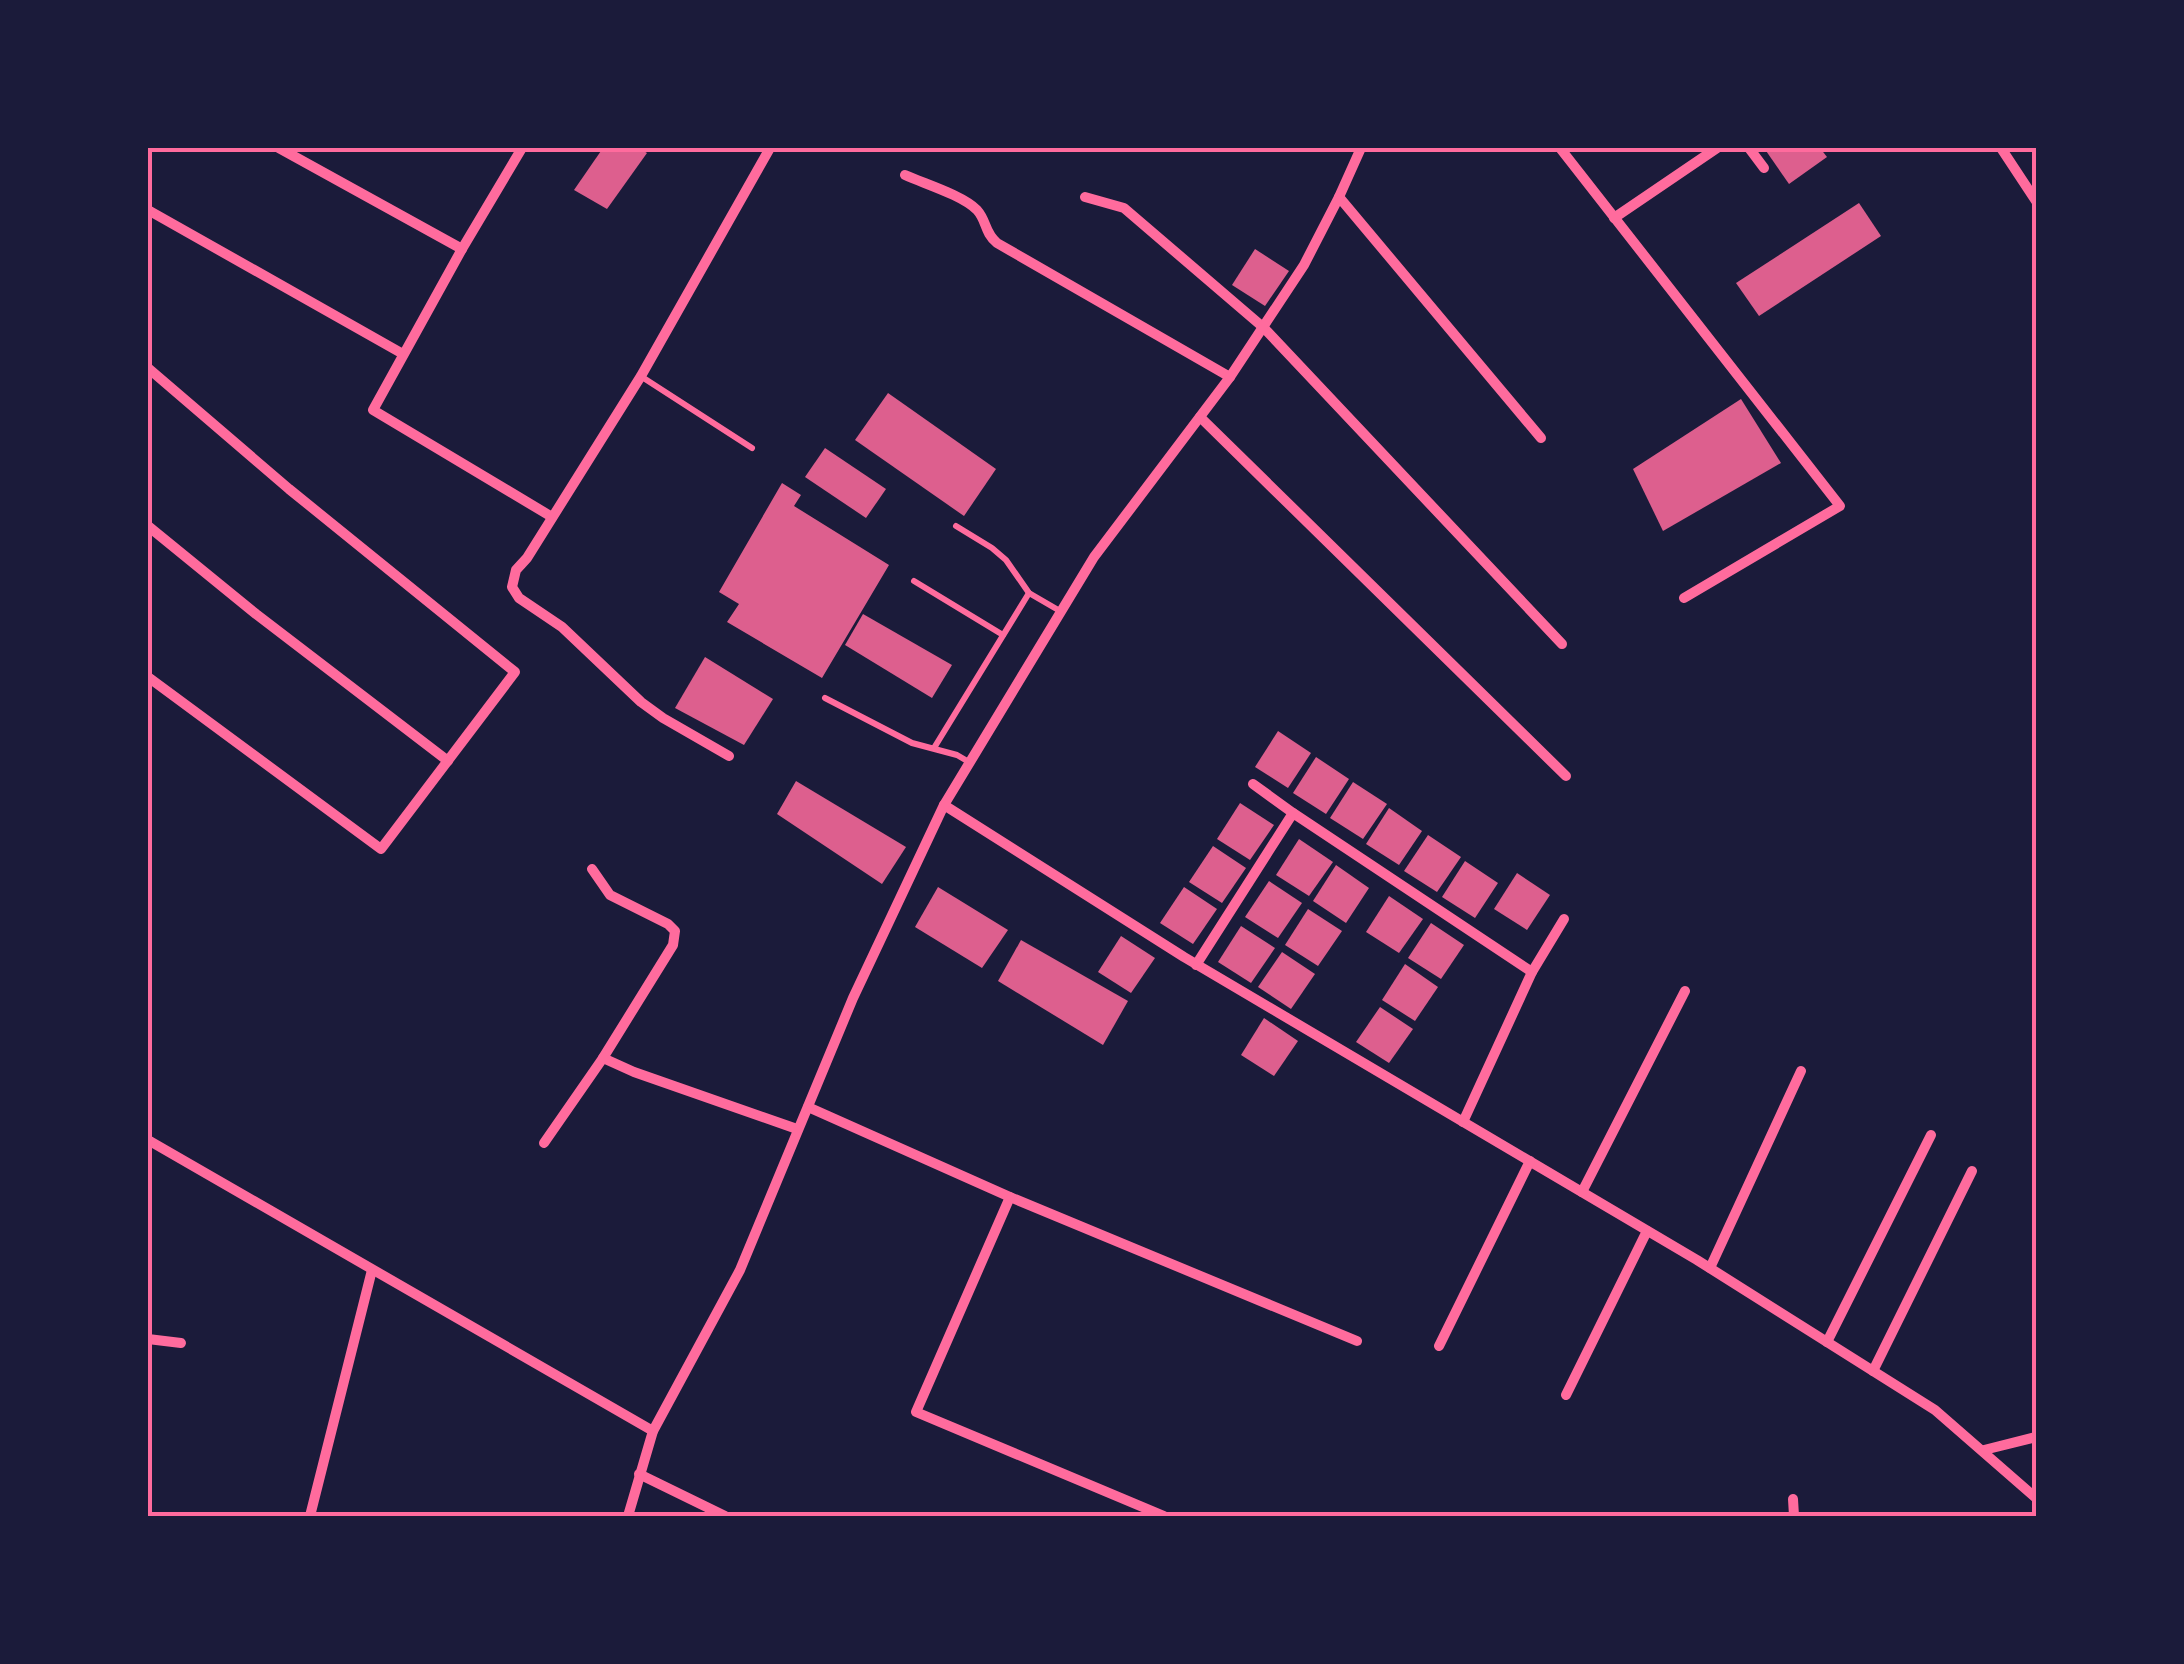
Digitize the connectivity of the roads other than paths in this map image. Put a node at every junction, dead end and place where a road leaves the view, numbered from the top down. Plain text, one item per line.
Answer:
1 (279, 148) edge
2 (521, 148) edge
3 (770, 148) edge
4 (1360, 148) edge
5 (1560, 148) edge
6 (1717, 148) edge
7 (1749, 148) edge
8 (2001, 148) edge
9 (1764, 168) dead end
10 (905, 175) dead end
11 (1339, 196) junction
12 (1085, 197) dead end
13 (2036, 201) edge
14 (148, 210) edge
15 (1614, 218) junction
16 (462, 250) junction
17 (1264, 328) junction
18 (404, 354) junction
19 (148, 368) edge
20 (641, 376) junction
21 (1230, 377) junction
22 (1200, 417) junction
23 (1541, 438) dead end
24 (752, 448) dead end
25 (552, 517) junction
26 (148, 526) edge
27 (956, 526) dead end
28 (914, 582) dead end
29 (1029, 594) junction
30 (1684, 598) dead end
31 (1061, 612) junction
32 (1003, 636) junction
33 (1562, 644) dead end
34 (148, 677) edge
35 (826, 698) dead end
36 (934, 748) junction
37 (729, 756) dead end
38 (448, 761) junction
39 (969, 762) junction
40 (1566, 776) dead end
41 (1253, 784) dead end
42 (944, 805) junction
43 (1293, 813) junction
44 (592, 868) dead end
45 (1564, 919) dead end
46 (1196, 965) junction
47 (1532, 972) junction
48 (1686, 992) dead end
49 (603, 1058) junction
50 (1802, 1071) dead end
51 (808, 1107) junction
52 (1463, 1122) junction
53 (797, 1129) junction
54 (1931, 1136) dead end
55 (148, 1140) edge
56 (544, 1144) dead end
57 (1530, 1161) junction
58 (1972, 1171) dead end
59 (1582, 1192) junction
60 (1010, 1196) junction
61 (1647, 1230) junction
62 (1710, 1268) junction
63 (372, 1270) junction
64 (148, 1338) edge
65 (1357, 1341) dead end
66 (1827, 1342) junction
67 (181, 1343) dead end
68 (1439, 1346) dead end
69 (1873, 1371) junction
70 (1566, 1395) dead end
71 (653, 1431) junction
72 (2036, 1437) edge
73 (1984, 1450) junction
74 (639, 1474) junction
75 (2036, 1498) edge
76 (1793, 1499) dead end
77 (310, 1516) edge
78 (628, 1516) edge
79 (725, 1516) edge
80 (1164, 1516) edge
81 (1794, 1516) edge

1 - 16 street
2 - 16 street
3 - 20 street
4 - 11 street
5 - 15 street
6 - 15 street
7 - 9 street
8 - 13 street
10 - 21 street
11 - 17 street
11 - 23 street
12 - 17 street
14 - 18 street
15 - 30 street
16 - 18 street
17 - 21 street
17 - 33 street
18 - 25 street
19 - 38 street
20 - 24 lane
20 - 25 street
21 - 22 street
22 - 31 street
22 - 40 street
25 - 37 street
26 - 38 street
27 - 29 lane
28 - 32 lane
29 - 31 lane
29 - 32 lane
31 - 39 street
32 - 36 lane
34 - 38 street
35 - 36 lane
36 - 39 lane
39 - 42 street
41 - 43 street
42 - 46 street
42 - 51 street
43 - 46 street
43 - 47 street
44 - 49 street
45 - 47 street
46 - 52 street
47 - 52 street
48 - 59 street
49 - 53 street
49 - 56 street
50 - 62 street
51 - 53 street
51 - 60 street
52 - 57 street
53 - 71 street
54 - 66 street
55 - 63 street
57 - 59 street
57 - 68 street
58 - 69 street
59 - 61 street
60 - 65 street
60 - 80 street
61 - 62 street
61 - 70 street
62 - 66 street
63 - 71 street
63 - 77 street
64 - 67 street
66 - 69 street
69 - 73 street
71 - 74 street
72 - 73 street
73 - 75 street
74 - 78 street
74 - 79 street
76 - 81 street

